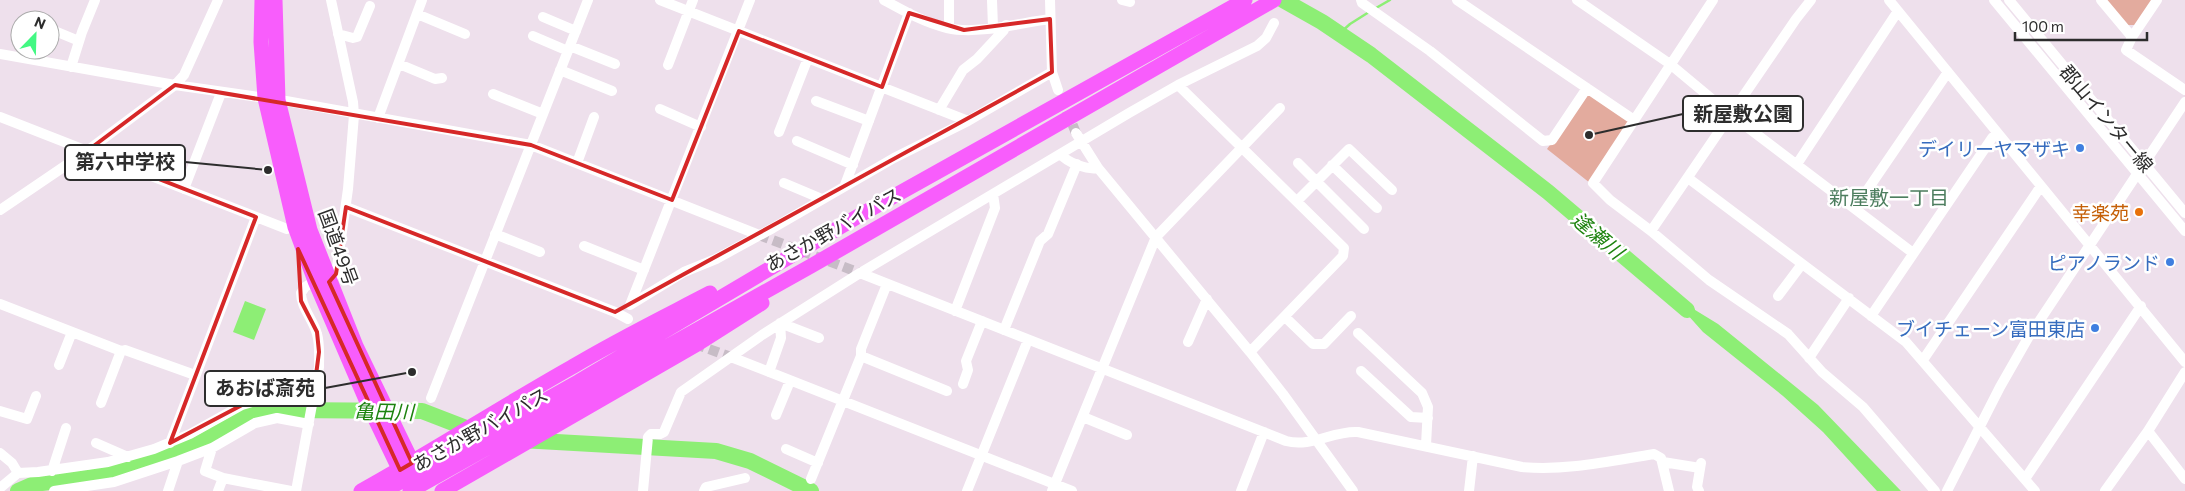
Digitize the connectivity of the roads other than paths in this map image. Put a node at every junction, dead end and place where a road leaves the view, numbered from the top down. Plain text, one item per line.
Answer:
1 (95, 0) edge
2 (218, 0) edge
3 (262, 0) edge
4 (275, 0) edge
5 (331, 0) edge
6 (422, 0) edge
7 (588, 0) edge
8 (660, 0) edge
9 (694, 0) edge
10 (750, 0) edge
11 (884, 0) edge
12 (949, 0) edge
13 (992, 0) edge
14 (1050, 0) edge
15 (1274, 0) edge
16 (1361, 0) edge
17 (1457, 0) edge
18 (1577, 0) edge
19 (1713, 0) edge
20 (1811, 0) edge
21 (1889, 0) edge
22 (1994, 0) edge
23 (2009, 0) edge
24 (2101, 0) edge
25 (2157, 0) edge
26 (370, 6) dead end
27 (1244, 6) edge
28 (689, 11) junction
29 (1898, 11) junction
30 (909, 13) junction
31 (417, 14) junction
32 (543, 17) dead end
33 (1050, 19) junction
34 (1274, 24) dead end
35 (1006, 25) junction
36 (993, 27) junction
37 (949, 28) junction
38 (576, 31) junction
39 (739, 31) junction
40 (60, 33) edge
41 (338, 34) junction
42 (465, 34) dead end
43 (532, 36) dead end
44 (2132, 38) junction
45 (79, 41) junction
46 (569, 49) junction
47 (0, 54) edge
48 (808, 58) junction
49 (398, 64) junction
50 (615, 64) dead end
51 (1670, 64) junction
52 (668, 65) dead end
53 (71, 67) junction
54 (560, 70) junction
55 (1052, 72) junction
56 (1948, 72) junction
57 (442, 78) dead end
58 (175, 85) junction
59 (1178, 85) junction
60 (882, 87) junction
61 (1587, 88) junction
62 (1058, 90) tunnel mouth
63 (2185, 90) edge
64 (612, 91) dead end
65 (222, 93) junction
66 (493, 94) dead end
67 (272, 99) junction
68 (816, 101) dead end
69 (2185, 102) edge
70 (1280, 108) dead end
71 (660, 110) dead end
72 (940, 110) junction
73 (354, 114) junction
74 (543, 114) junction
75 (1730, 114) junction
76 (0, 116) edge
77 (594, 117) dead end
78 (378, 118) junction
79 (1634, 120) junction
80 (869, 121) junction
81 (968, 121) junction
82 (701, 126) junction
83 (779, 132) dead end
84 (1997, 133) junction
85 (1078, 138) junction
86 (797, 141) dead end
87 (531, 145) junction
88 (1241, 148) junction
89 (87, 151) junction
90 (1061, 154) junction
91 (577, 162) junction
92 (1077, 164) junction
93 (1298, 164) dead end
94 (1797, 164) junction
95 (2145, 164) junction
96 (853, 165) junction
97 (1332, 165) junction
98 (1098, 168) junction
99 (2138, 175) junction
100 (1688, 178) junction
101 (1317, 181) junction
102 (784, 182) dead end
103 (845, 185) junction
104 (2040, 186) junction
105 (184, 189) junction
106 (1392, 190) dead end
107 (993, 194) junction
108 (822, 199) junction
109 (672, 200) junction
110 (1297, 201) junction
111 (346, 207) junction
112 (1377, 208) dead end
113 (1855, 208) junction
114 (0, 210) edge
115 (2185, 213) edge
116 (862, 214) junction
117 (256, 217) junction
118 (294, 227) junction
119 (1364, 229) dead end
120 (1651, 231) junction
121 (2185, 231) edge
122 (495, 234) junction
123 (759, 235) junction
124 (1156, 237) junction
125 (584, 246) dead end
126 (2091, 246) junction
127 (540, 252) dead end
128 (1913, 253) junction
129 (484, 261) junction
130 (1802, 264) junction
131 (811, 266) junction
132 (644, 270) junction
133 (860, 273) junction
134 (322, 282) junction
135 (887, 284) junction
136 (1778, 296) dead end
137 (1849, 298) junction
138 (1207, 299) junction
139 (0, 304) edge
140 (630, 305) junction
141 (2141, 306) junction
142 (955, 311) junction
143 (615, 312) junction
144 (1351, 316) dead end
145 (1871, 316) junction
146 (1284, 317) junction
147 (628, 319) dead end
148 (982, 321) junction
149 (782, 322) junction
150 (1004, 330) junction
151 (72, 332) junction
152 (1358, 333) dead end
153 (819, 338) dead end
154 (1028, 340) junction
155 (1188, 342) dead end
156 (121, 351) junction
157 (1250, 352) junction
158 (861, 356) junction
159 (731, 357) junction
160 (1809, 358) junction
161 (1923, 360) junction
162 (2185, 362) edge
163 (59, 366) dead end
164 (1102, 369) junction
165 (769, 372) junction
166 (1361, 372) dead end
167 (2185, 372) edge
168 (195, 375) junction
169 (790, 381) junction
170 (963, 384) dead end
171 (581, 388) junction
172 (947, 391) dead end
173 (36, 396) dead end
174 (313, 398) junction
175 (431, 398) dead end
176 (843, 401) junction
177 (101, 403) dead end
178 (0, 411) edge
179 (776, 415) dead end
180 (1083, 417) junction
181 (1428, 418) junction
182 (309, 421) junction
183 (386, 425) junction
184 (66, 428) dead end
185 (1979, 428) junction
186 (2148, 431) junction
187 (1264, 432) junction
188 (1128, 435) dead end
189 (1315, 440) junction
190 (96, 443) dead end
191 (170, 443) junction
192 (1426, 445) junction
193 (212, 448) junction
194 (786, 449) dead end
195 (0, 453) edge
196 (982, 456) junction
197 (1473, 456) junction
198 (128, 457) junction
199 (178, 462) junction
200 (1663, 462) junction
201 (818, 463) junction
202 (406, 466) junction
203 (52, 471) junction
204 (18, 473) junction
205 (223, 478) junction
206 (745, 478) dead end
207 (2185, 478) edge
208 (811, 479) dead end
209 (2025, 479) junction
210 (0, 488) edge
211 (1054, 488) edge
212 (75, 490) edge
213 (54, 491) edge
214 (168, 491) edge
215 (218, 491) edge
216 (291, 491) edge
217 (296, 491) edge
218 (362, 491) edge
219 (384, 491) edge
220 (410, 491) edge
221 (428, 491) edge
222 (442, 491) edge
223 (644, 491) edge
224 (704, 491) edge
225 (967, 491) edge
226 (1072, 491) edge
227 (1241, 491) edge
228 (1353, 491) edge
229 (1469, 491) edge
230 (1669, 491) edge
231 (1700, 491) edge
232 (1935, 491) edge
233 (1947, 491) edge
234 (2035, 491) edge
235 (2105, 491) edge

1 - 45 street
2 - 58 street
3 - 67 highway, 国道49号
4 - 67 highway, 国道49号
5 - 41 street
6 - 31 street
7 - 38 street
8 - 28 street
9 - 28 street
10 - 39 street
11 - 30 street
12 - 37 street
13 - 36 street
14 - 33 street
15 - 27 highway, あさか野バイパス
16 - 61 street
17 - 61 street
18 - 51 street
19 - 51 street
20 - 75 street
21 - 29 street
22 - 99 street
23 - 95 street, 郡山インター線
24 - 44 street
25 - 44 street
26 - 41 street
27 - 116 highway, あさか野バイパス
27 - 131 highway, あさか野バイパス
28 - 39 street
28 - 52 street
29 - 56 street
29 - 94 street
30 - 37 street
30 - 60 street
31 - 42 street
31 - 49 street
32 - 38 street
33 - 35 street
33 - 55 street
34 - 59 street
35 - 36 street
35 - 72 street
36 - 37 street
38 - 46 street
39 - 48 street
39 - 82 street
40 - 45 street
41 - 73 street
43 - 46 street
44 - 63 street
45 - 53 street
46 - 50 street
46 - 54 street
47 - 53 street
48 - 60 street
48 - 83 street
49 - 57 street
49 - 78 street
51 - 75 street
51 - 79 street
53 - 58 street
54 - 64 street
54 - 74 street
55 - 62 street
55 - 81 street
56 - 84 street
56 - 113 street
58 - 65 street
58 - 89 street
59 - 85 street
59 - 88 street
60 - 72 street
60 - 80 street
61 - 79 street
65 - 67 street
65 - 105 street
66 - 74 street
67 - 73 street
67 - 118 highway, 国道49号
67 - 134 highway, 国道49号
68 - 80 street
69 - 95 street
70 - 88 street
71 - 82 street
72 - 81 street
73 - 78 street
73 - 111 street
74 - 87 street
75 - 94 street
75 - 100 street
76 - 89 street
77 - 91 street
78 - 87 street
79 - 120 street
80 - 96 street
81 - 103 street
82 - 109 street
84 - 104 street
84 - 128 street
85 - 90 street
85 - 98 street
86 - 96 street
87 - 91 street
87 - 122 street
88 - 110 street
88 - 124 street
89 - 105 street
89 - 114 street
90 - 92 street
90 - 107 street
91 - 109 street
92 - 98 street
92 - 150 street
93 - 101 street
94 - 113 street
95 - 99 street
95 - 115 street, 郡山インター線
96 - 103 street
97 - 101 street
97 - 106 street
97 - 112 street
98 - 124 street
99 - 121 street
99 - 126 street
100 - 120 street
100 - 130 street
101 - 110 street
101 - 119 street
102 - 108 street
103 - 108 street
104 - 126 street
104 - 161 street
105 - 117 street
107 - 133 street
107 - 142 street
108 - 123 street
109 - 123 street
109 - 132 street
110 - 146 street
111 - 129 street
111 - 134 street
113 - 128 street
116 - 171 highway, あさか野バイパス
116 - 202 highway
117 - 118 street
117 - 168 street
118 - 134 highway, 国道49号
120 - 160 street
122 - 127 street
122 - 129 street
123 - 140 street
124 - 138 street
124 - 164 street
125 - 132 street
126 - 141 street
126 - 185 street
128 - 145 street
129 - 143 street
129 - 175 street
130 - 136 street
130 - 137 street
131 - 171 highway, あさか野バイパス
131 - 222 highway
132 - 140 street
133 - 135 street
133 - 149 street
134 - 174 street
134 - 183 highway, 国道49号
134 - 183 highway, 国道49号
135 - 142 street
135 - 158 street
137 - 145 street
137 - 160 street
138 - 155 street
138 - 157 street
139 - 151 street
140 - 143 street
141 - 162 street
141 - 209 street
142 - 148 street
143 - 147 street
144 - 146 street
145 - 161 street
146 - 157 street
148 - 150 street
148 - 170 street
149 - 153 street
149 - 159 street
149 - 165 street
150 - 154 street
151 - 156 street
151 - 163 street
152 - 181 street
154 - 164 street
154 - 196 street
156 - 168 street
156 - 177 street
157 - 189 street
158 - 172 street
158 - 176 street
159 - 165 street
159 - 223 street
160 - 232 street
161 - 185 street
164 - 180 street
164 - 187 street
165 - 169 street
166 - 181 street
167 - 186 street
168 - 191 street
169 - 176 street
169 - 179 street
171 - 219 highway, あさか野バイパス
171 - 220 highway, あさか野バイパス
173 - 178 street
174 - 182 street
174 - 191 street
176 - 196 street
176 - 201 street
180 - 188 street
180 - 211 street
181 - 192 street
182 - 193 street
182 - 217 street
183 - 202 highway, 国道49号
184 - 203 street
185 - 209 street
185 - 233 street
186 - 207 street
186 - 235 street
187 - 189 street
187 - 227 street
189 - 192 street
189 - 228 street
190 - 198 street
191 - 198 street
192 - 197 street
193 - 199 street
193 - 205 street
194 - 201 street
195 - 204 street
196 - 211 street
196 - 225 street
197 - 200 street
197 - 229 street
198 - 203 street
199 - 212 street
199 - 214 street
200 - 230 street
200 - 231 street
201 - 208 street
202 - 218 highway
202 - 220 highway, 国道49号
202 - 221 highway, 国道49号
203 - 204 street
204 - 210 street
205 - 215 street
205 - 216 street
206 - 224 street
209 - 234 street
211 - 226 street
212 - 213 street

